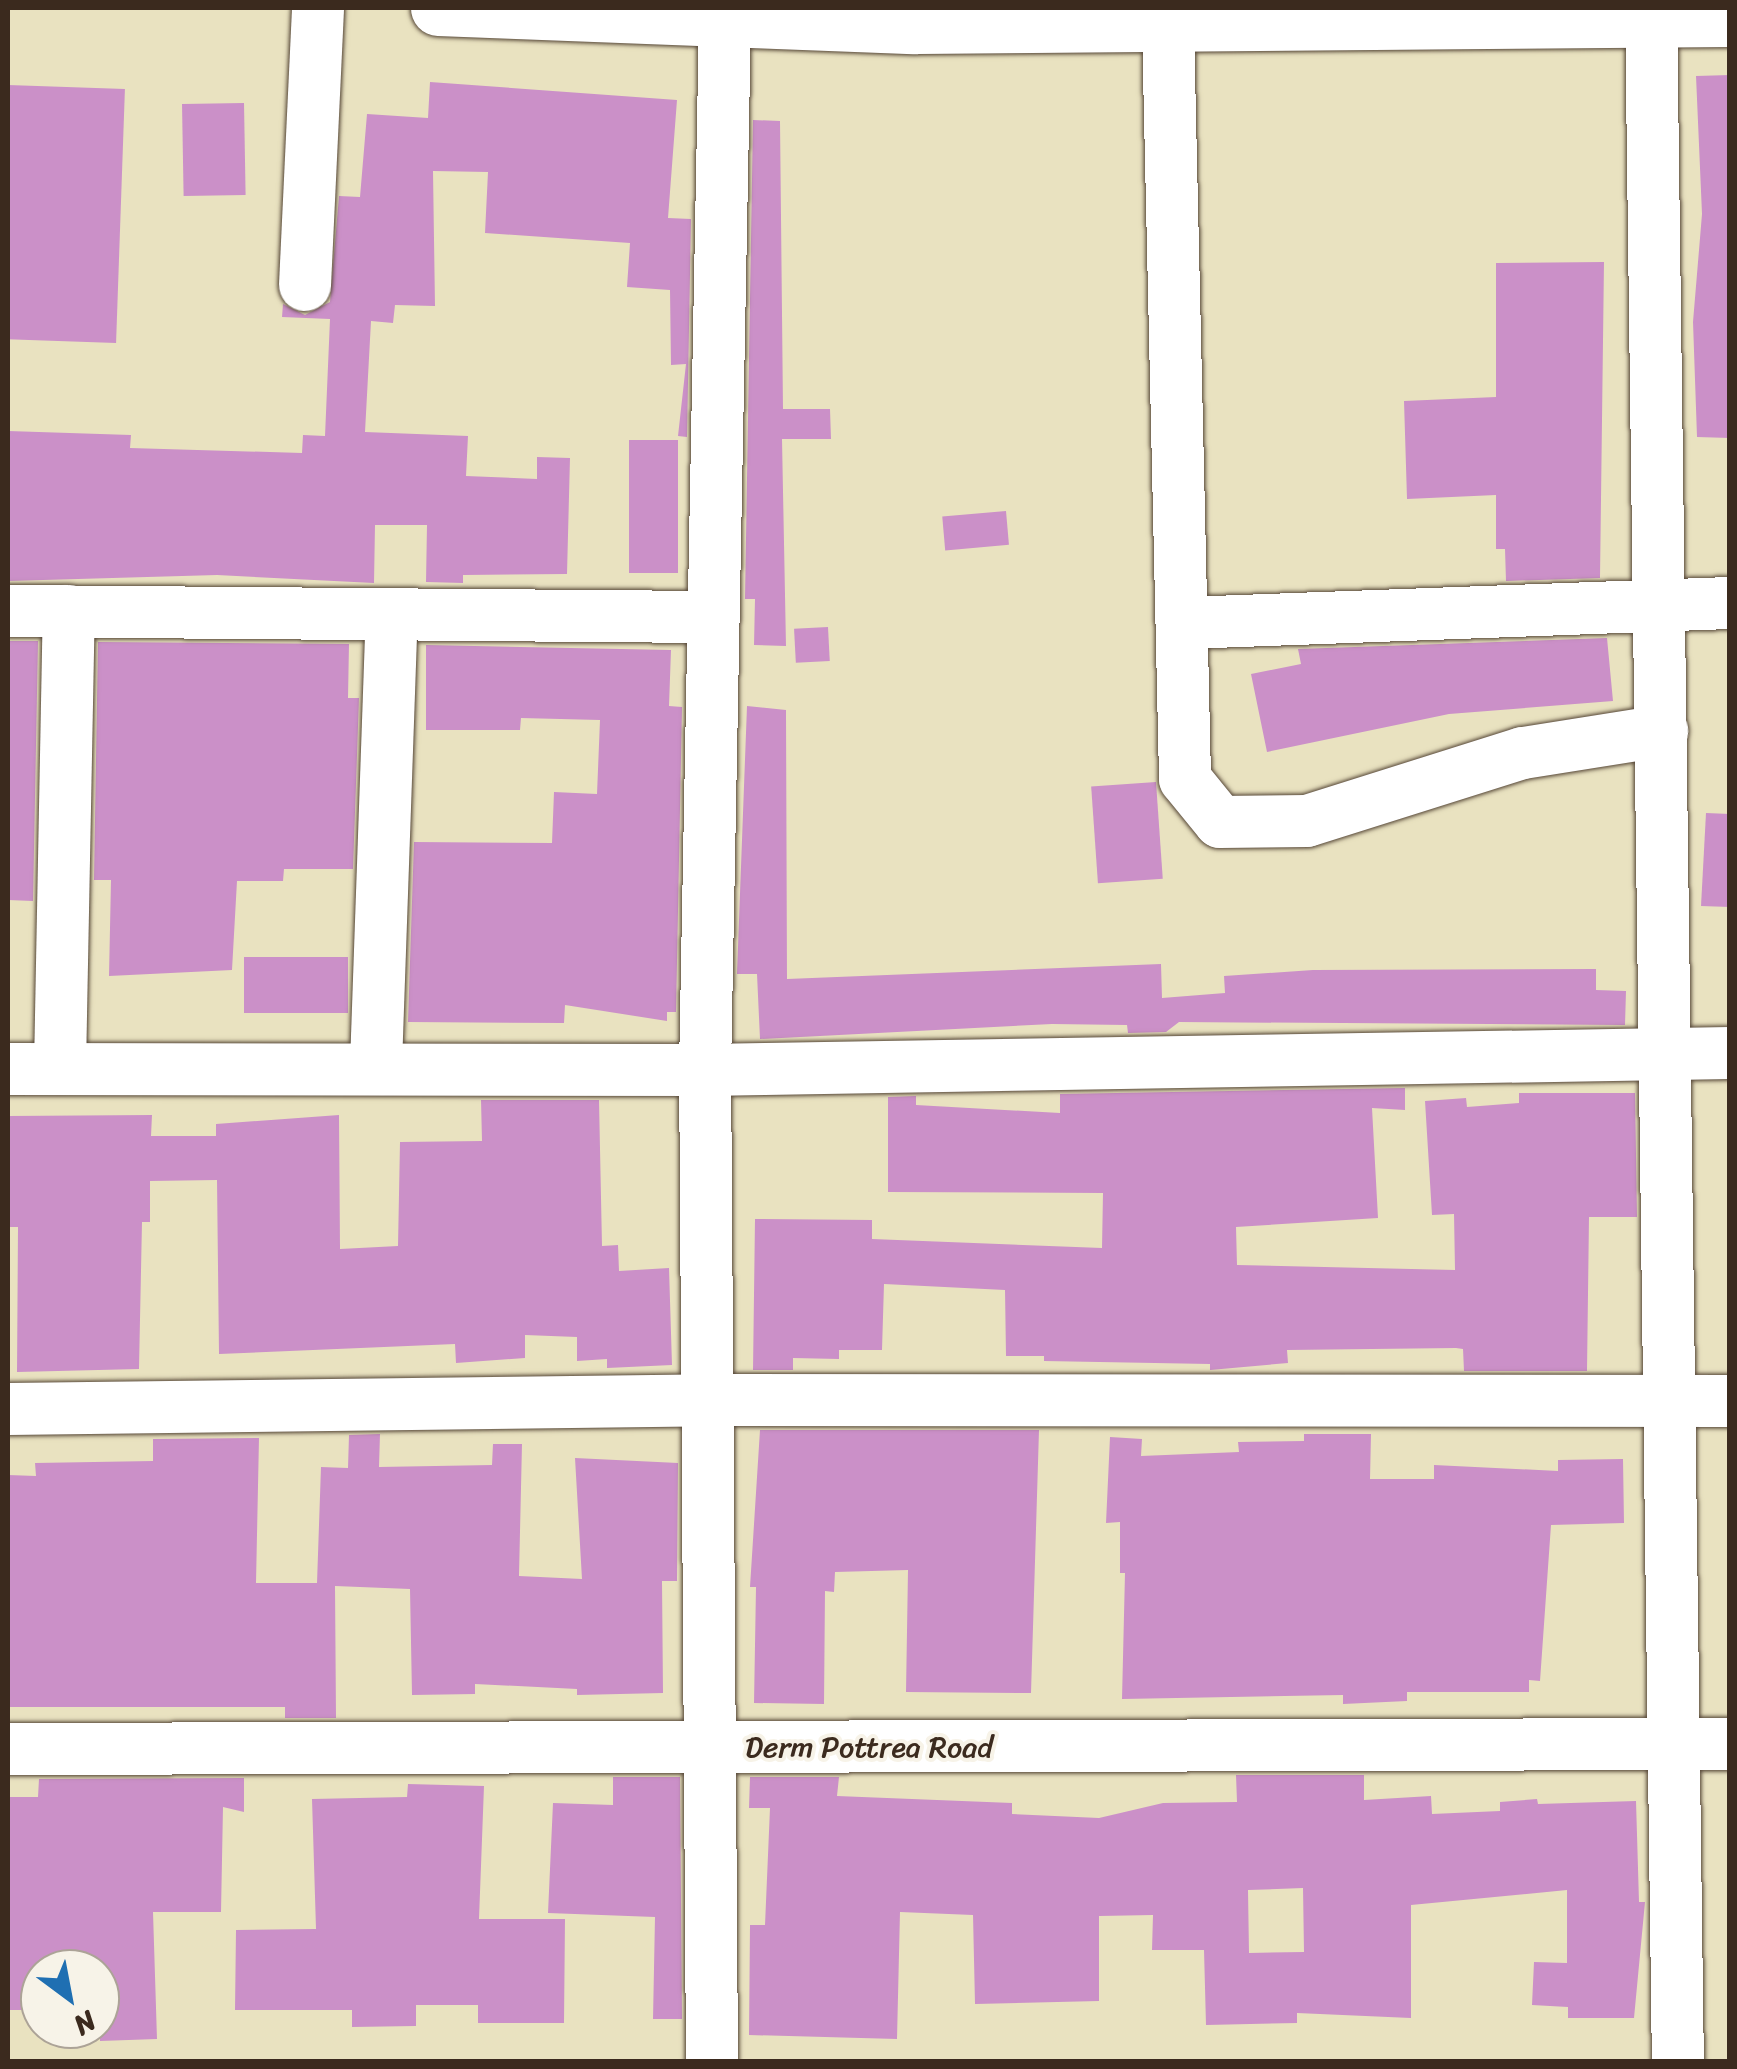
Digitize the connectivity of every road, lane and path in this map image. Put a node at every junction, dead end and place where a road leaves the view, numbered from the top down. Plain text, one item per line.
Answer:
1 (318, 8) edge
2 (438, 8) edge
3 (1651, 14) edge
4 (1730, 19) edge
5 (725, 21) junction
6 (1168, 28) junction
7 (306, 284) dead end
8 (1730, 603) edge
9 (1660, 604) junction
10 (8, 611) edge
11 (69, 612) junction
12 (392, 614) junction
13 (712, 616) junction
14 (1186, 623) junction
15 (1662, 731) junction
16 (1730, 1053) edge
17 (1666, 1054) junction
18 (376, 1065) junction
19 (8, 1068) edge
20 (60, 1068) junction
21 (705, 1070) junction
22 (708, 1400) junction
23 (1669, 1401) junction
24 (1730, 1401) edge
25 (8, 1409) edge
26 (1730, 1744) edge
27 (1673, 1745) junction
28 (710, 1747) junction
29 (8, 1749) edge
30 (712, 2062) edge
31 (1678, 2062) edge

1 - 7 street
2 - 5 highway
3 - 4 highway
3 - 6 highway
3 - 9 street
5 - 6 highway
5 - 13 street
6 - 14 street
8 - 9 street
9 - 14 street
9 - 15 street
10 - 11 street
11 - 12 street
11 - 20 street
12 - 13 street
12 - 18 street
13 - 21 street
14 - 15 street
15 - 17 street
16 - 17 street
17 - 21 street
17 - 23 street
18 - 20 street
18 - 21 street
19 - 20 street
21 - 22 street
22 - 23 street
22 - 25 street
22 - 28 street
23 - 24 street
23 - 27 street
26 - 27 street, Derm Pottrea Road
27 - 28 street, Derm Pottrea Road
27 - 31 street
28 - 29 street, Derm Pottrea Road
28 - 30 street

